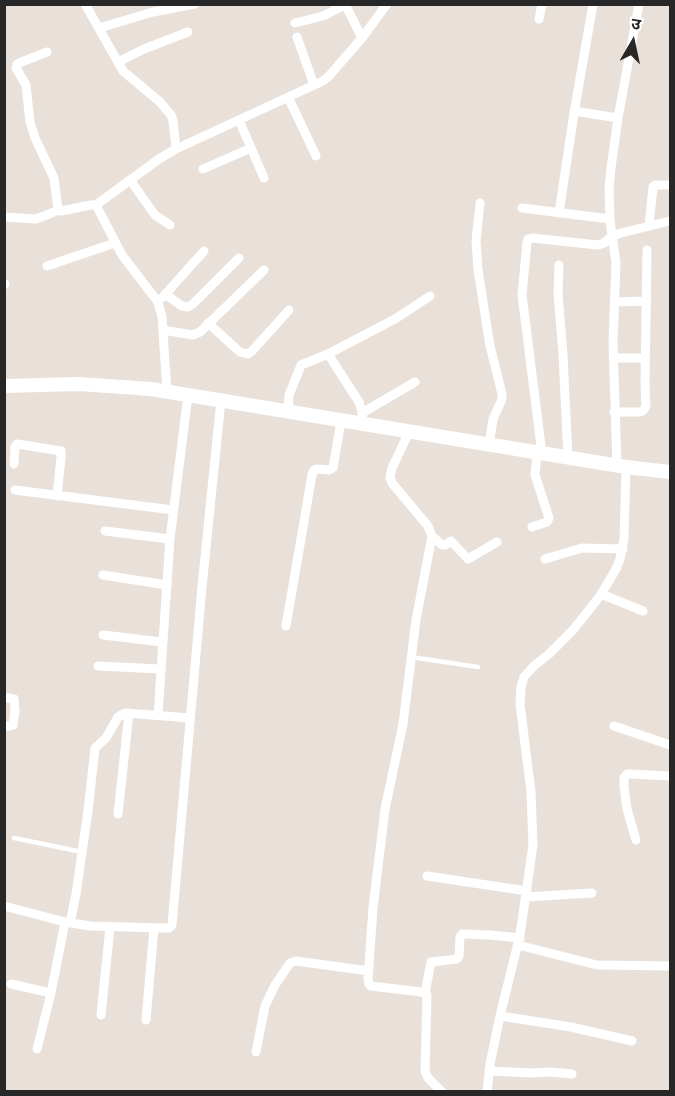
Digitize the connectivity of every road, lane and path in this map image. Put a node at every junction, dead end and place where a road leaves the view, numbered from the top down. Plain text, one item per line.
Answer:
1 (85, 4) edge
2 (195, 4) edge
3 (387, 4) edge
4 (542, 4) edge
5 (593, 4) edge
6 (639, 4) edge
7 (345, 5) edge
8 (539, 19) dead end
9 (295, 23) dead end
10 (99, 28) junction
11 (188, 32) dead end
12 (297, 37) dead end
13 (362, 38) junction
14 (47, 52) dead end
15 (118, 62) junction
16 (314, 85) junction
17 (288, 97) junction
18 (574, 111) junction
19 (618, 118) junction
20 (239, 120) junction
21 (251, 148) junction
22 (176, 149) junction
23 (316, 156) dead end
24 (203, 169) dead end
25 (264, 178) dead end
26 (130, 180) junction
27 (670, 185) edge
28 (480, 203) dead end
29 (96, 205) junction
30 (522, 208) dead end
31 (59, 210) junction
32 (559, 213) junction
33 (4, 217) edge
34 (610, 219) junction
35 (670, 221) edge
36 (170, 225) dead end
37 (649, 226) junction
38 (613, 238) junction
39 (115, 243) junction
40 (647, 250) dead end
41 (204, 251) dead end
42 (239, 258) dead end
43 (559, 265) dead end
44 (47, 266) dead end
45 (264, 270) dead end
46 (430, 296) dead end
47 (162, 298) junction
48 (646, 301) junction
49 (615, 302) junction
50 (289, 310) dead end
51 (208, 323) junction
52 (163, 330) junction
53 (328, 354) junction
54 (614, 358) junction
55 (645, 358) junction
56 (415, 382) dead end
57 (4, 386) edge
58 (167, 392) junction
59 (187, 403) junction
60 (220, 408) junction
61 (288, 412) junction
62 (614, 412) junction
63 (362, 418) junction
64 (340, 427) junction
65 (407, 437) junction
66 (489, 445) junction
67 (568, 457) junction
68 (538, 458) junction
69 (14, 464) dead end
70 (624, 470) junction
71 (670, 472) edge
72 (15, 490) dead end
73 (57, 496) junction
74 (173, 510) junction
75 (532, 527) dead end
76 (105, 531) dead end
77 (432, 536) junction
78 (170, 539) junction
79 (497, 542) dead end
80 (623, 549) junction
81 (545, 559) dead end
82 (103, 575) dead end
83 (167, 585) junction
84 (601, 594) junction
85 (643, 611) dead end
86 (286, 626) dead end
87 (103, 635) dead end
88 (162, 642) junction
89 (411, 657) junction
90 (98, 666) dead end
91 (478, 667) dead end
92 (160, 669) junction
93 (4, 697) edge
94 (129, 713) junction
95 (158, 715) junction
96 (190, 718) junction
97 (614, 726) dead end
98 (4, 727) edge
99 (670, 745) edge
100 (670, 776) edge
101 (118, 814) dead end
102 (14, 838) dead end
103 (636, 840) dead end
104 (82, 852) junction
105 (427, 876) dead end
106 (592, 893) dead end
107 (527, 894) junction
108 (4, 906) edge
109 (68, 922) junction
110 (110, 927) junction
111 (154, 928) junction
112 (519, 941) junction
113 (670, 966) edge
114 (369, 971) junction
115 (11, 984) dead end
116 (51, 993) junction
117 (425, 993) junction
118 (102, 1015) dead end
119 (500, 1016) junction
120 (146, 1020) dead end
121 (632, 1041) dead end
122 (37, 1049) dead end
123 (256, 1052) dead end
124 (489, 1071) junction
125 (572, 1074) dead end
126 (442, 1092) edge
127 (487, 1092) edge

1 - 10 street
2 - 10 street
3 - 13 street
4 - 8 street
5 - 18 street
6 - 19 street
7 - 9 street
7 - 13 street
10 - 15 street
11 - 15 street
12 - 16 street
13 - 16 street
14 - 31 street
15 - 22 street
16 - 17 street
17 - 20 street
17 - 23 street
18 - 19 street
18 - 32 street
19 - 34 street
20 - 21 street
20 - 22 street
21 - 24 street
21 - 25 street
22 - 26 street
26 - 29 street
26 - 36 street
27 - 37 street
28 - 66 street
29 - 31 street
29 - 39 street
30 - 32 street
31 - 33 street
32 - 34 street
34 - 38 street
35 - 37 street
37 - 38 street
38 - 49 street
38 - 68 street
39 - 44 street
39 - 47 street
40 - 48 street
41 - 47 street
42 - 47 street
43 - 67 street
45 - 51 street
46 - 53 street
47 - 52 street
48 - 49 street
48 - 55 street
49 - 54 street
50 - 51 street
51 - 52 street
52 - 58 street
53 - 61 street
53 - 63 street
54 - 55 street
54 - 62 street
55 - 62 street
56 - 63 street
57 - 58 street
58 - 59 street
59 - 60 street
59 - 74 street
60 - 61 street
60 - 96 street
61 - 64 street
62 - 70 street
63 - 64 street
63 - 65 street
64 - 86 street
65 - 66 street
65 - 77 street
66 - 68 street
67 - 68 street
67 - 70 street
68 - 75 street
69 - 73 street
70 - 71 street
70 - 80 street
72 - 73 street
73 - 74 street
74 - 78 street
76 - 78 street
77 - 79 street
77 - 89 street
78 - 83 street
80 - 81 street
80 - 84 street
82 - 83 street
83 - 88 street
84 - 85 street
84 - 107 street
87 - 88 street
88 - 92 street
89 - 91 lane
89 - 114 street
90 - 92 street
92 - 95 street
93 - 98 street
94 - 95 street
94 - 101 street
94 - 104 street
95 - 96 street
96 - 111 street
97 - 99 street
100 - 103 street
102 - 104 lane
104 - 109 street
105 - 107 street
106 - 107 street
107 - 112 street
108 - 109 street
109 - 110 street
109 - 116 street
110 - 111 street
110 - 118 street
111 - 120 street
112 - 113 street
112 - 117 street
112 - 119 street
114 - 117 street
114 - 123 street
115 - 116 street
116 - 122 street
117 - 126 street
119 - 121 street
119 - 124 street
124 - 125 street
124 - 127 street

